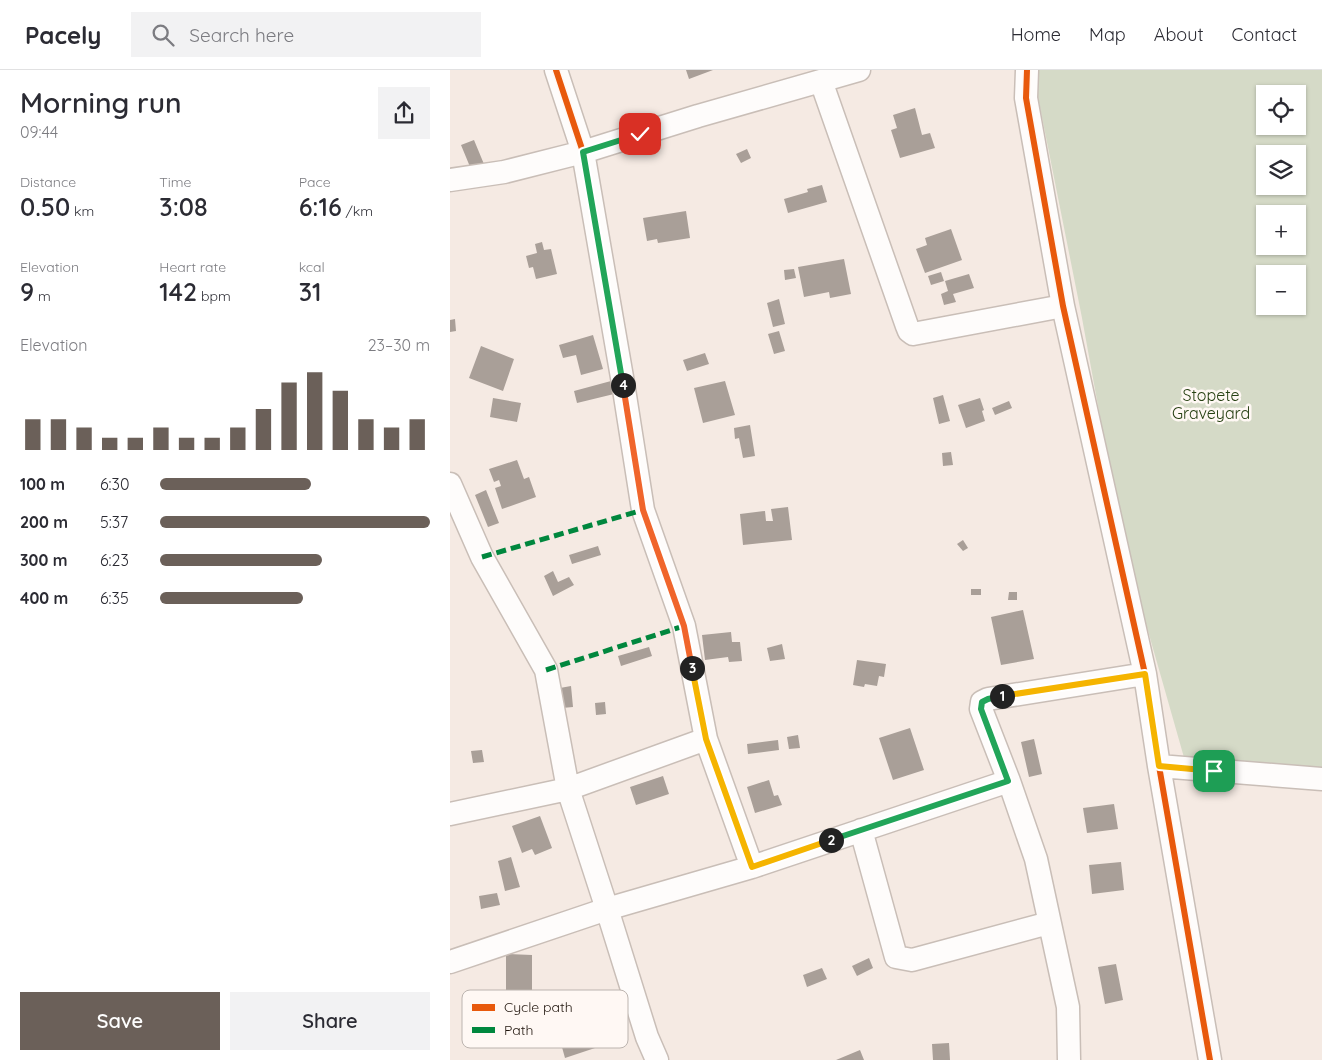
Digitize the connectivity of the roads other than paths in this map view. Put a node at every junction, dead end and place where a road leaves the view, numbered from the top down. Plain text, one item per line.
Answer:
1 (556, 70) edge
2 (859, 70) edge
3 (1026, 70) edge
4 (821, 81) junction
5 (583, 152) junction
6 (450, 180) edge
7 (1063, 306) junction
8 (450, 484) edge
9 (1145, 674) junction
10 (706, 739) junction
11 (1159, 766) junction
12 (1322, 780) edge
13 (1008, 781) junction
14 (568, 789) junction
15 (450, 814) edge
16 (861, 830) junction
17 (752, 867) junction
18 (607, 909) junction
19 (1049, 923) junction
20 (450, 962) edge
21 (657, 1060) edge
22 (1069, 1060) edge
23 (1210, 1060) edge

1 - 5 street
2 - 4 street
3 - 7 street
4 - 5 street
4 - 7 street
5 - 6 street
5 - 10 street
7 - 9 street
8 - 14 street
9 - 11 street
9 - 13 street
10 - 14 street
10 - 17 street
11 - 12 street
11 - 23 street
13 - 16 street
13 - 19 street
14 - 15 street
14 - 18 street
16 - 17 street
16 - 19 street
17 - 18 street
18 - 20 street
18 - 21 street
19 - 22 street

